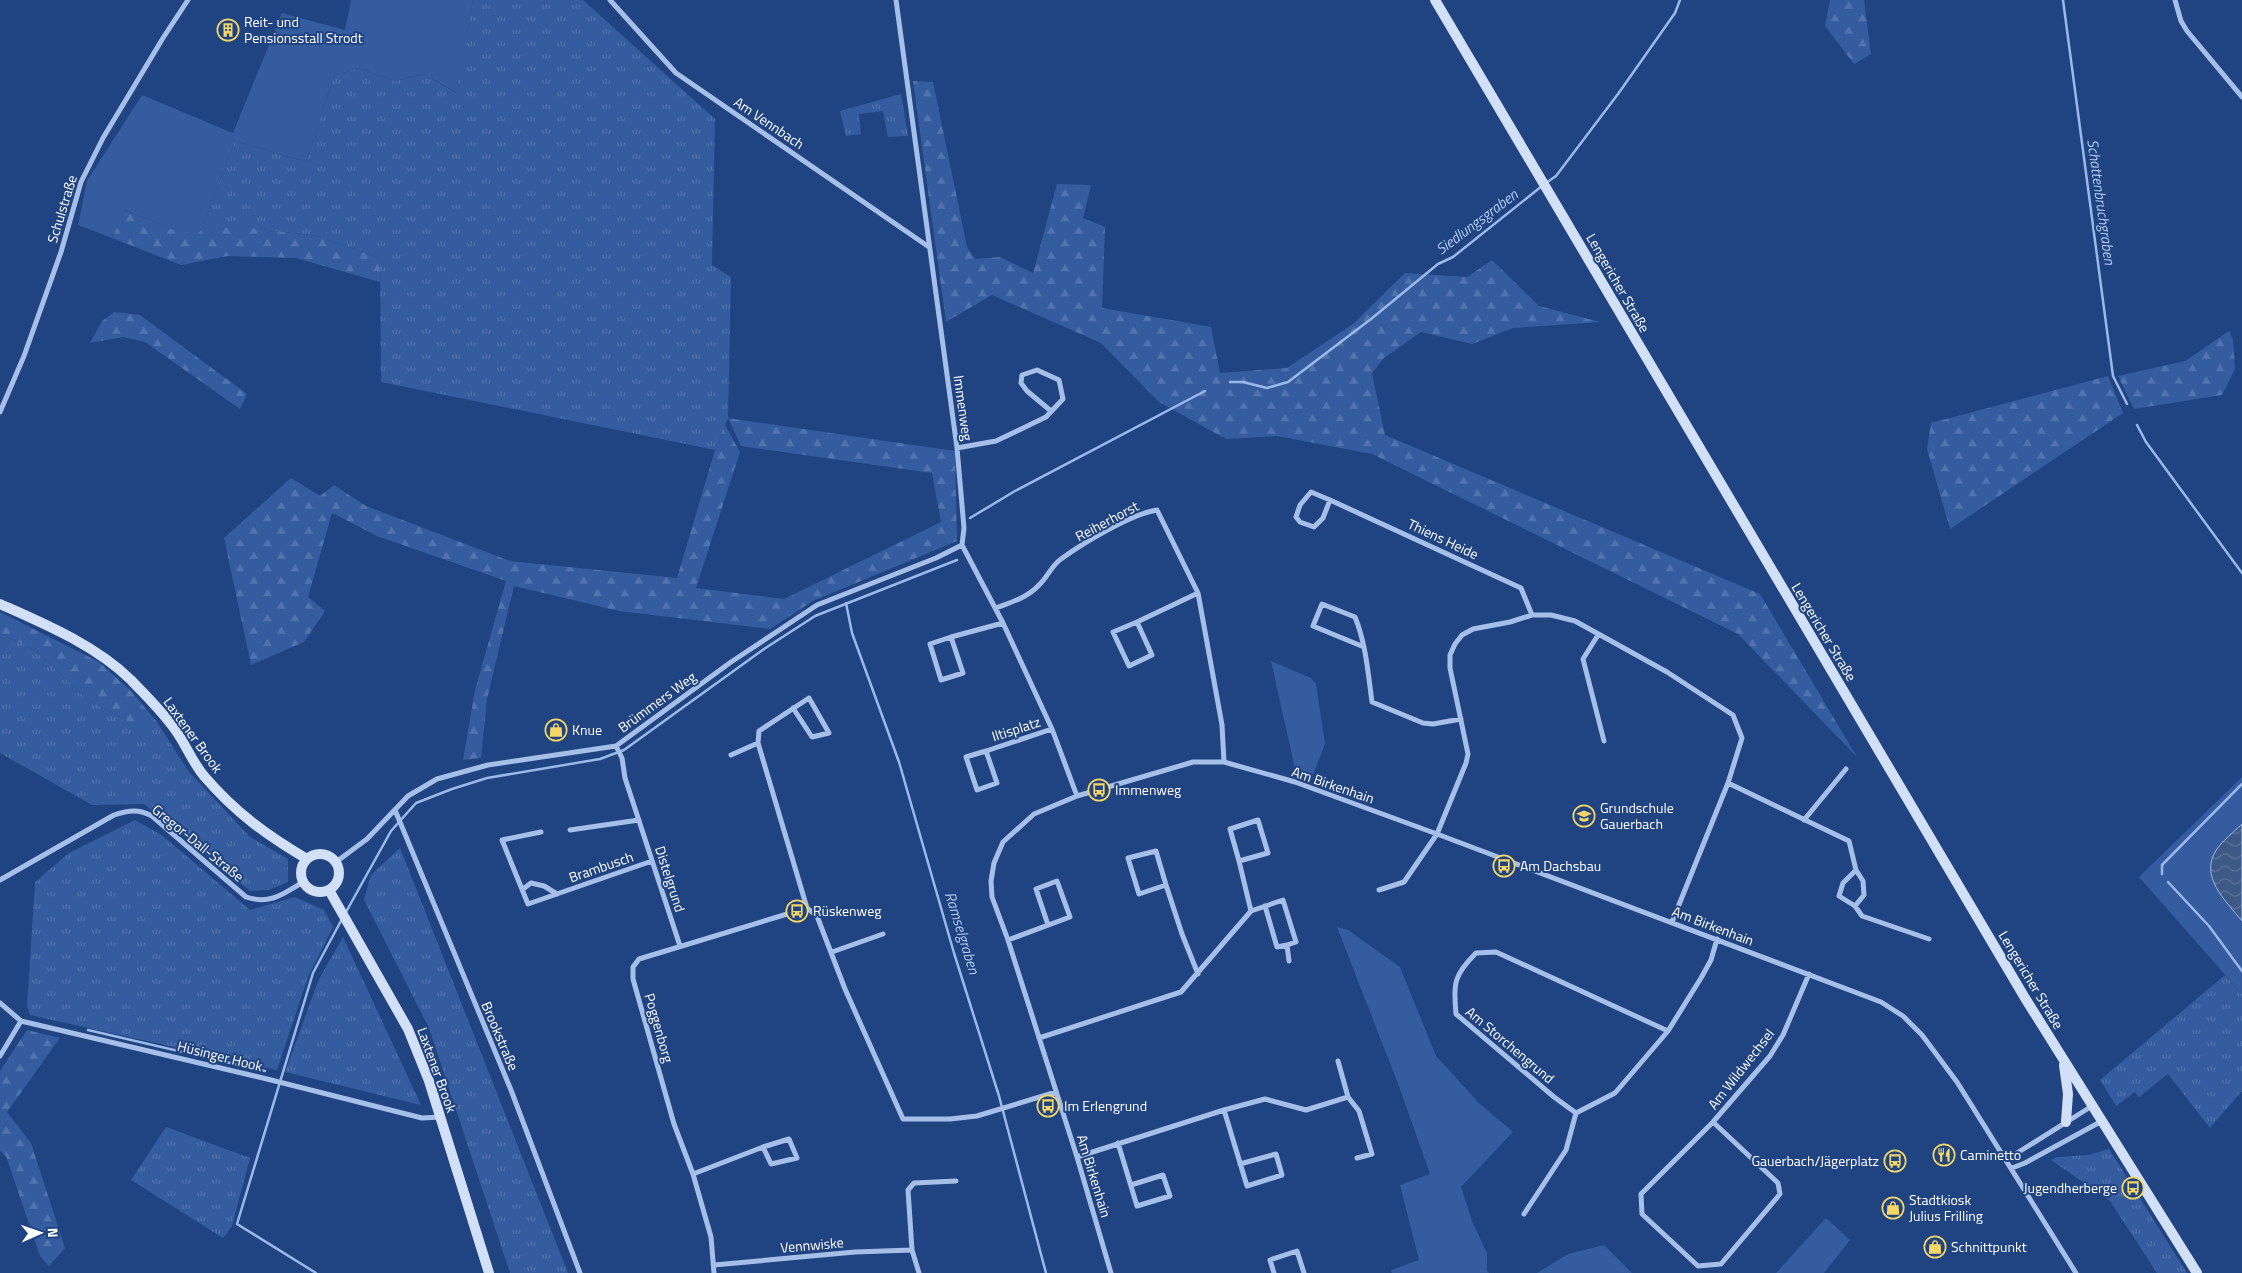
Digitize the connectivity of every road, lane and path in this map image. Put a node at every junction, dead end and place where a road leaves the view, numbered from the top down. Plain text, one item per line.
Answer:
1 (188, 0) edge
2 (610, 0) edge
3 (896, 0) edge
4 (1435, 0) edge
5 (2176, 0) edge
6 (2242, 96) edge
7 (930, 247) junction
8 (1051, 411) junction
9 (0, 412) edge
10 (957, 448) junction
11 (1330, 500) junction
12 (962, 545) junction
13 (1198, 593) junction
14 (0, 604) edge
15 (996, 608) junction
16 (1532, 615) junction
17 (1137, 622) junction
18 (1003, 623) junction
19 (1598, 635) junction
20 (952, 637) junction
21 (1364, 647) junction
22 (794, 708) junction
23 (1461, 718) junction
24 (1052, 729) junction
25 (1604, 741) dead end
26 (758, 743) junction
27 (616, 747) junction
28 (986, 750) junction
29 (731, 755) dead end
30 (1224, 762) junction
31 (1846, 769) dead end
32 (1728, 784) junction
33 (1077, 796) junction
34 (396, 812) junction
35 (639, 820) junction
36 (1804, 820) junction
37 (570, 830) dead end
38 (541, 832) dead end
39 (1437, 834) junction
40 (307, 859) junction
41 (652, 861) junction
42 (1239, 861) junction
43 (336, 862) junction
44 (1856, 870) junction
45 (0, 880) edge
46 (303, 882) junction
47 (1166, 885) junction
48 (523, 889) junction
49 (329, 890) junction
50 (1379, 890) dead end
51 (557, 894) junction
52 (1265, 906) junction
53 (1855, 906) junction
54 (807, 908) junction
55 (1251, 911) junction
56 (1672, 922) junction
57 (1048, 925) junction
58 (883, 934) dead end
59 (1717, 939) junction
60 (1929, 939) dead end
61 (1008, 940) junction
62 (1287, 945) junction
63 (680, 946) junction
64 (832, 952) junction
65 (1289, 961) dead end
66 (1198, 974) junction
67 (1809, 974) junction
68 (0, 1003) edge
69 (21, 1021) junction
70 (1668, 1031) junction
71 (1039, 1038) junction
72 (0, 1056) edge
73 (2062, 1057) junction
74 (1338, 1062) dead end
75 (1056, 1092) junction
76 (1348, 1097) junction
77 (2092, 1106) junction
78 (1224, 1110) junction
79 (1576, 1114) junction
80 (441, 1116) junction
81 (2102, 1121) junction
82 (1713, 1122) junction
83 (2066, 1122) junction
84 (1118, 1143) junction
85 (763, 1147) junction
86 (1077, 1157) junction
87 (1358, 1158) dead end
88 (2006, 1160) junction
89 (1240, 1164) junction
90 (2012, 1168) junction
91 (693, 1174) junction
92 (956, 1181) dead end
93 (1131, 1185) junction
94 (1524, 1214) dead end
95 (912, 1250) junction
96 (714, 1265) junction
97 (488, 1273) edge
98 (580, 1273) edge
99 (714, 1273) edge
100 (919, 1273) edge
101 (1111, 1273) edge
102 (1274, 1273) edge
103 (1302, 1273) edge
104 (2076, 1273) edge
105 (2197, 1273) edge

1 - 9 street, Schulstraße
2 - 7 street, Am Vennbach
3 - 7 street, Immenweg
4 - 73 main road, Lengericher Straße
5 - 6 street
7 - 10 street, Immenweg
8 - 8 street
8 - 10 street
10 - 12 street, Immenweg
11 - 11 street, Thiens Heide
11 - 16 street, Thiens Heide
12 - 15 street
12 - 27 street, Brümmers Weg
13 - 15 street, Reiherhorst
13 - 17 street
13 - 30 street, Reiherhorst
14 - 40 main road, Laxtener Brook
15 - 18 street
16 - 19 street
16 - 23 street
17 - 17 street
18 - 20 street
18 - 24 street
19 - 25 street
19 - 32 street
20 - 20 street
21 - 21 street
21 - 23 street
22 - 22 street
22 - 26 street
23 - 39 street
24 - 28 street, Iltisplatz
24 - 33 street
26 - 29 street
26 - 54 street
27 - 34 street, Brümmers Weg
27 - 35 street, Distelgrund
28 - 28 street, Iltisplatz
30 - 33 street, Am Birkenhain
30 - 39 street, Am Birkenhain
31 - 36 street
32 - 36 street
32 - 56 street
33 - 61 street, Am Birkenhain
34 - 43 street, Brümmers Weg
34 - 98 street, Brookstraße
35 - 37 street
35 - 41 street, Distelgrund
36 - 44 street
38 - 48 street, Brambusch
39 - 50 street
39 - 56 street, Am Birkenhain
40 - 43 main road
40 - 46 main road
41 - 51 street, Brambusch
41 - 63 street, Distelgrund
42 - 42 street
42 - 55 street
43 - 49 main road
44 - 53 street
44 - 53 street
45 - 46 street, Gregor-Dall-Straße
46 - 49 main road
47 - 47 street
47 - 66 street
48 - 51 street, Brambusch
48 - 51 street, Brambusch
49 - 80 main road, Laxtener Brook
52 - 55 street
52 - 62 street
52 - 62 street
53 - 60 street
54 - 63 street, Poggenborg
54 - 64 street
55 - 66 street
56 - 59 street, Am Birkenhain
57 - 57 street
57 - 61 street
58 - 64 street
59 - 67 street, Am Birkenhain
59 - 70 street
61 - 71 street, Am Birkenhain
62 - 65 street
63 - 91 street, Poggenborg
64 - 75 street
66 - 71 street
67 - 82 street, Am Wildwechsel
67 - 88 street, Am Birkenhain
68 - 69 street, Hüsinger Hook
69 - 72 street
69 - 80 street, Hüsinger Hook
70 - 79 street
70 - 79 street, Am Storchengrund
71 - 75 street, Am Birkenhain
73 - 77 main road, Lengericher Straße
73 - 83 main road
74 - 76 street
75 - 86 street, Am Birkenhain
76 - 78 street
76 - 87 street
77 - 81 main road, Lengericher Straße
77 - 83 street
78 - 84 street
78 - 89 street
79 - 94 street
80 - 97 main road, Laxtener Brook
81 - 90 street
81 - 105 main road, Lengericher Straße
82 - 82 street, Am Wildwechsel
83 - 88 street
84 - 86 street
84 - 93 street
85 - 85 street
85 - 91 street
86 - 101 street, Am Birkenhain
88 - 90 street, Am Birkenhain
89 - 89 street
90 - 104 street, Am Birkenhain
91 - 96 street, Poggenborg
92 - 95 street
93 - 93 street
95 - 96 street, Vennwiske
95 - 100 street
96 - 99 street, Poggenborg
102 - 103 street

